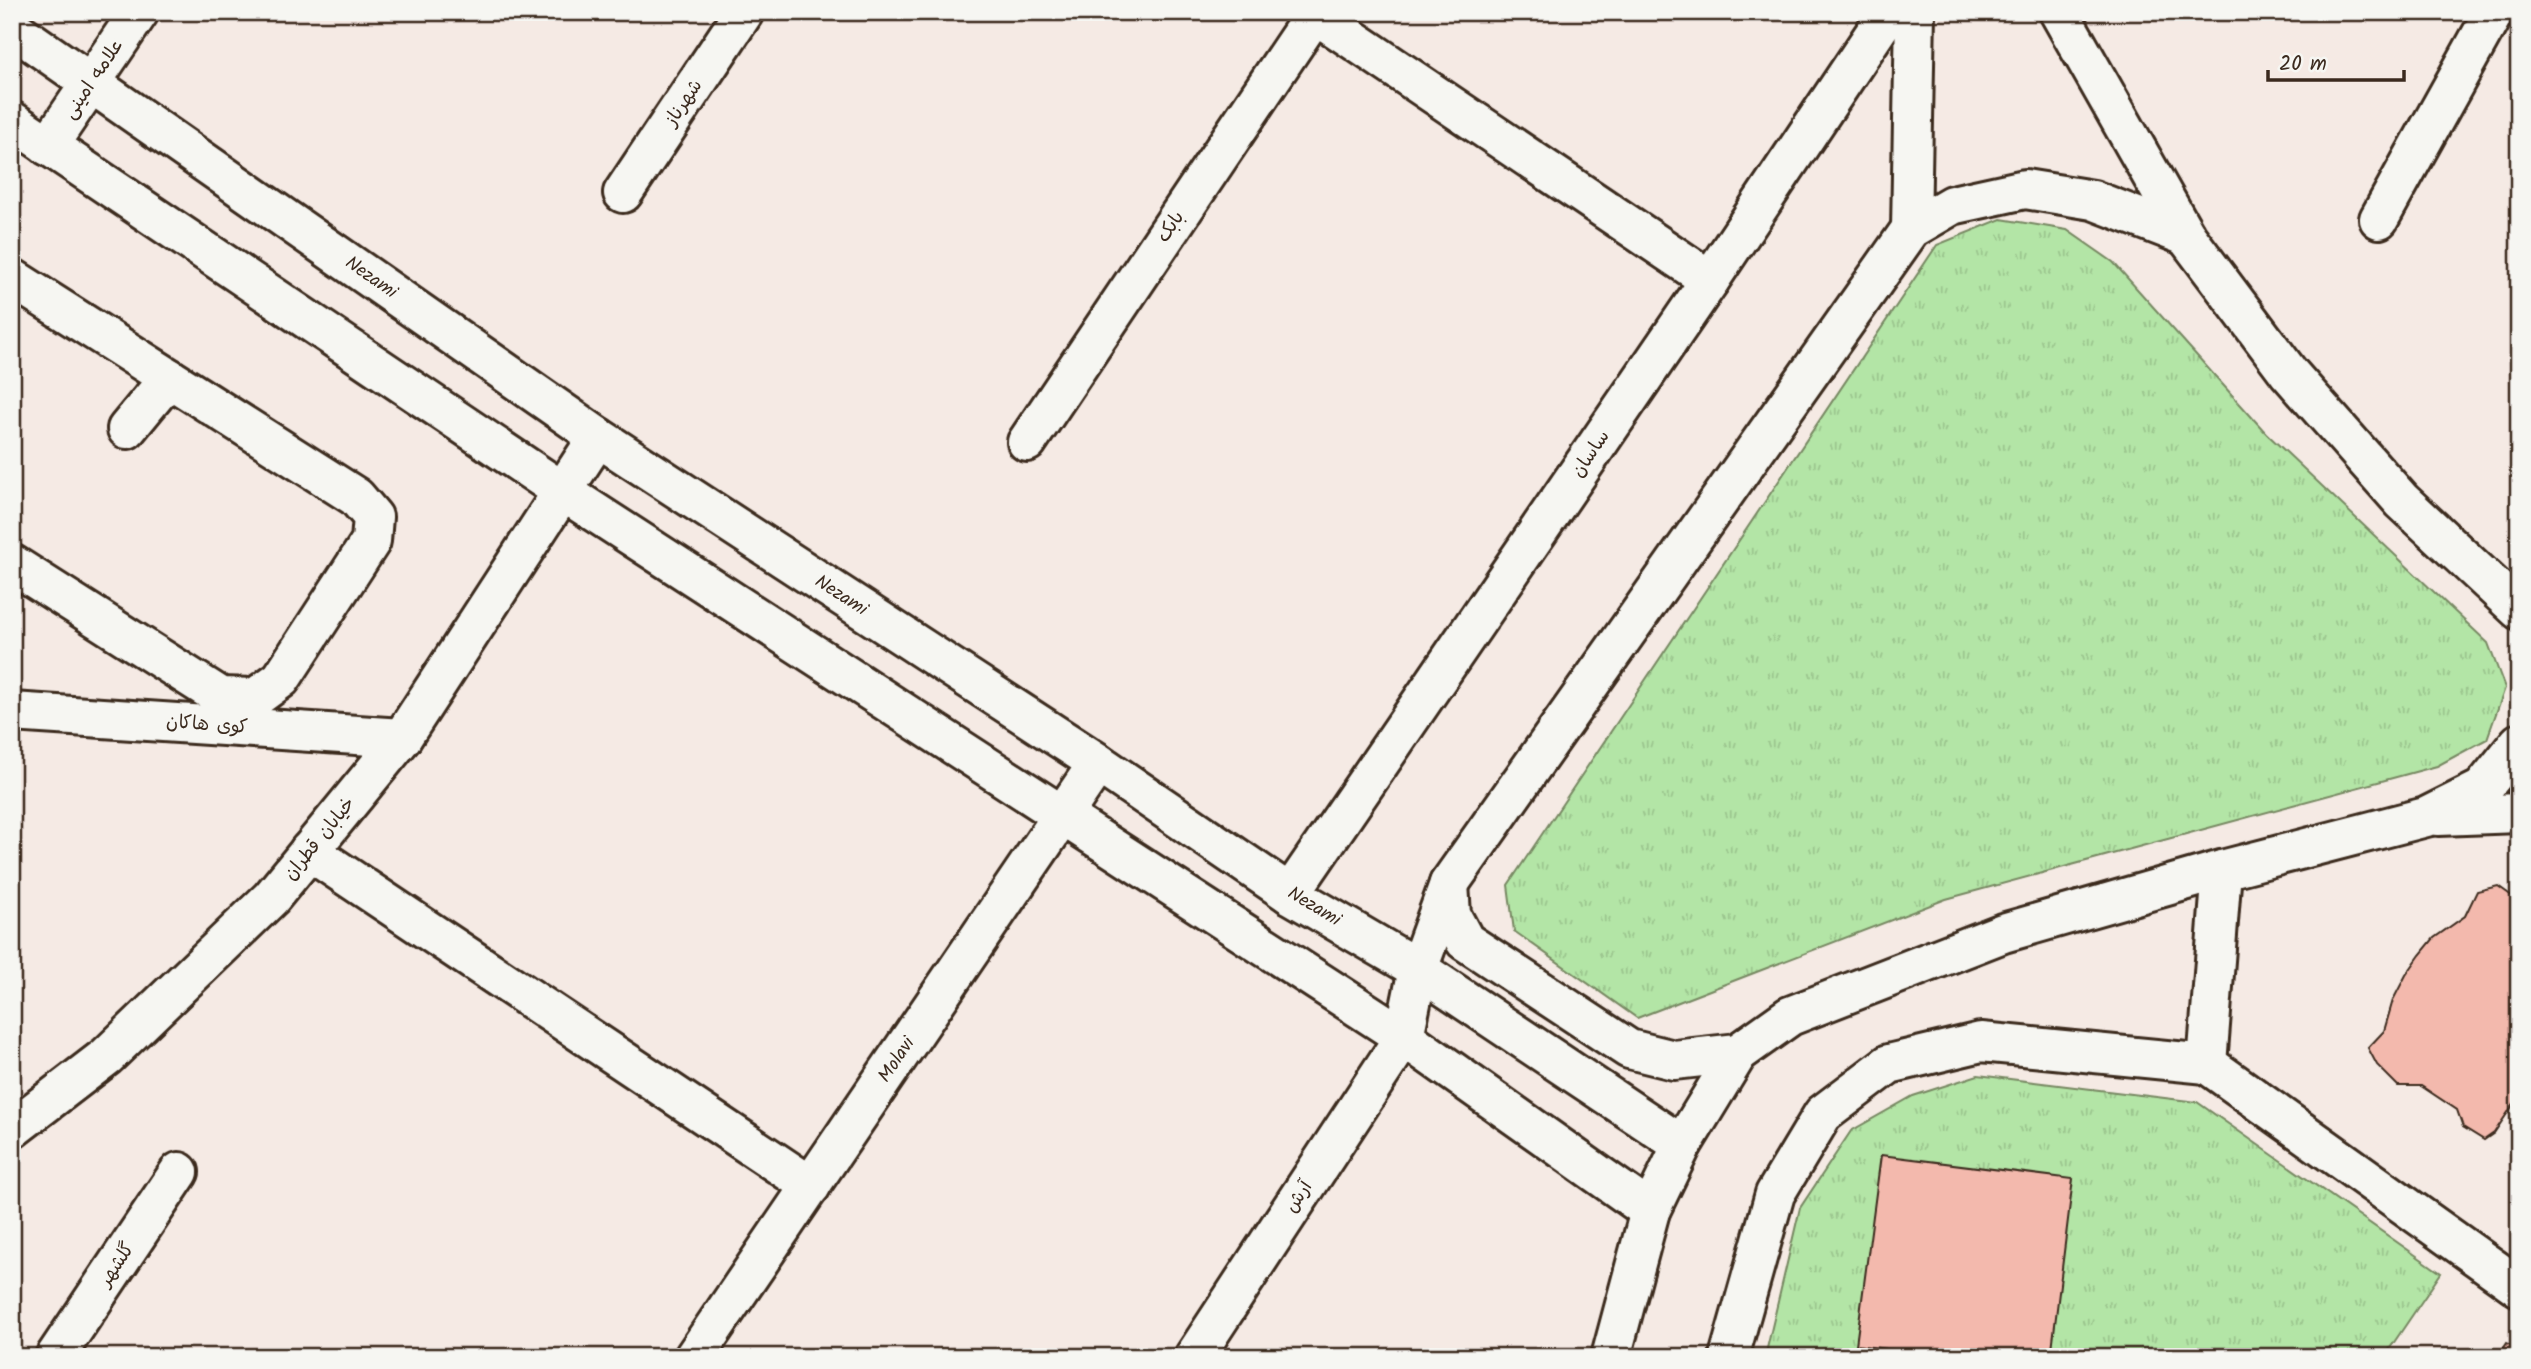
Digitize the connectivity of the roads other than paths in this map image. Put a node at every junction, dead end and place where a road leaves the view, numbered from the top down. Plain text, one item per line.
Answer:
1 (139, 12) edge
2 (744, 12) edge
3 (1889, 12) edge
4 (1915, 12) edge
5 (2059, 12) edge
6 (2494, 12) edge
7 (1314, 13) edge
8 (12, 28) edge
9 (92, 82) junction
10 (12, 121) edge
11 (48, 146) junction
12 (623, 193) dead end
13 (2379, 219) dead end
14 (1911, 229) junction
15 (2186, 236) junction
16 (12, 278) edge
17 (1710, 280) junction
18 (169, 378) junction
19 (127, 429) dead end
20 (598, 437) junction
21 (1027, 442) dead end
22 (562, 491) junction
23 (12, 564) edge
24 (2519, 610) edge
25 (12, 712) edge
26 (402, 738) junction
27 (2519, 743) edge
28 (1098, 763) junction
29 (2519, 814) edge
30 (1063, 816) junction
31 (2426, 817) junction
32 (309, 851) junction
33 (2222, 870) junction
34 (1448, 884) junction
35 (1290, 894) junction
36 (1418, 969) junction
37 (1404, 1037) junction
38 (1738, 1053) junction
39 (2207, 1064) junction
40 (12, 1129) edge
41 (1682, 1145) junction
42 (179, 1172) dead end
43 (811, 1186) junction
44 (1650, 1211) junction
45 (2519, 1287) edge
46 (55, 1357) edge
47 (694, 1357) edge
48 (1194, 1357) edge
49 (1611, 1357) edge
50 (1729, 1357) edge

1 - 9 street, علامه امینی
2 - 12 street, شهرناز
3 - 17 street, ساسان
4 - 14 street
5 - 15 street
6 - 13 street
7 - 17 street
7 - 21 street, بابک
8 - 9 street, Nezami
9 - 11 street, علامه امینی
9 - 20 street, Nezami
10 - 11 street
11 - 22 street
14 - 15 street
14 - 34 street
15 - 24 street
16 - 18 street
17 - 35 street, ساسان
18 - 19 street
18 - 23 street
20 - 22 street, خیابان قطران
20 - 28 street, Nezami
22 - 26 street, خیابان قطران
22 - 30 street
25 - 26 street, کوی هاکان
26 - 32 street, خیابان قطران
27 - 31 street
28 - 30 street, Molavi
28 - 35 street, Nezami
29 - 31 street
30 - 37 street
30 - 43 street, Molavi
31 - 33 street
32 - 40 street, خیابان قطران
32 - 43 street
33 - 38 street
33 - 39 street
34 - 36 street
34 - 38 street
35 - 36 street, Nezami
36 - 37 street
36 - 41 street, Nezami
37 - 44 street
37 - 48 street, آرش
38 - 41 street
39 - 45 street
39 - 50 street
41 - 44 street
42 - 46 street, گلشهر
43 - 47 street, Molavi
44 - 49 street

